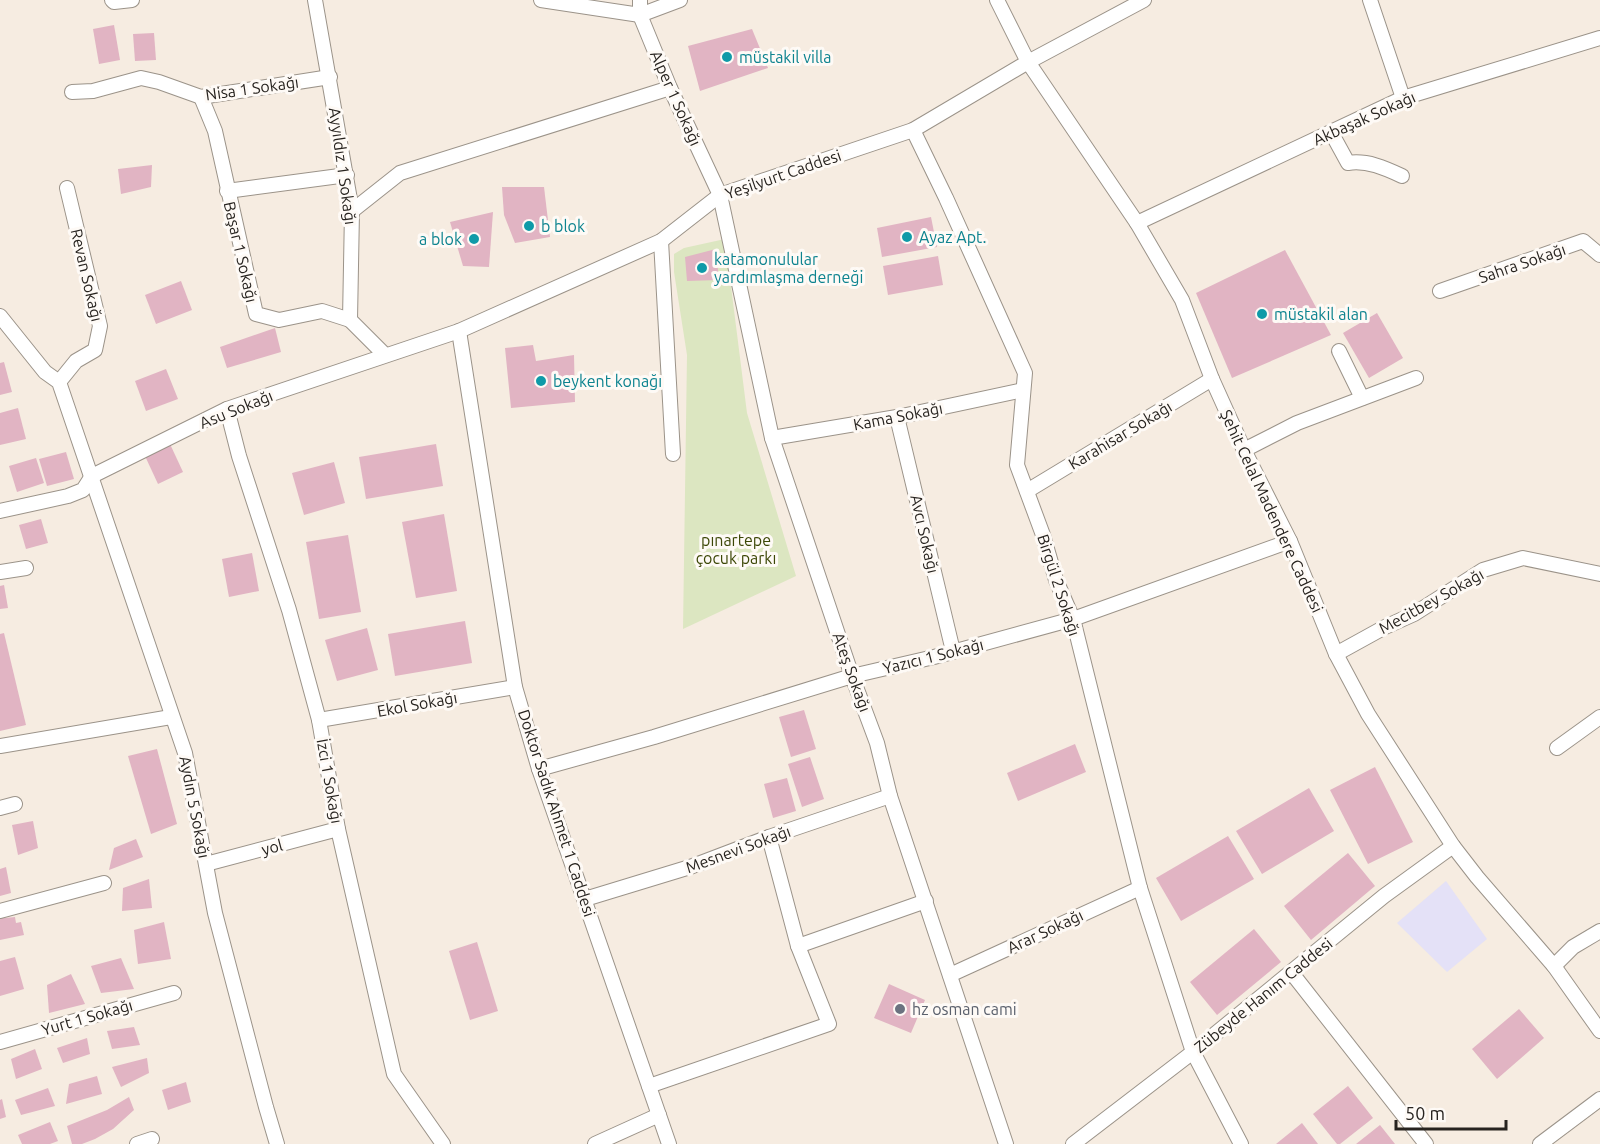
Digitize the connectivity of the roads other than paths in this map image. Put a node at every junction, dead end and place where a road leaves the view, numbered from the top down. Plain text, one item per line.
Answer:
1 (132, 0) edge
2 (315, 0) edge
3 (541, 0) edge
4 (640, 0) edge
5 (680, 0) edge
6 (997, 0) edge
7 (1144, 0) edge
8 (1370, 0) edge
9 (113, 1) edge
10 (640, 15) junction
11 (1600, 38) edge
12 (1028, 62) junction
13 (330, 77) junction
14 (670, 88) junction
15 (72, 92) dead end
16 (201, 97) junction
17 (1403, 98) junction
18 (913, 130) junction
19 (1331, 132) junction
20 (347, 174) junction
21 (1402, 176) dead end
22 (67, 188) dead end
23 (226, 191) junction
24 (720, 195) junction
25 (352, 211) junction
26 (1137, 223) junction
27 (661, 241) junction
28 (1600, 255) edge
29 (1440, 291) dead end
30 (0, 316) edge
31 (350, 320) junction
32 (459, 331) junction
33 (1339, 351) dead end
34 (385, 355) junction
35 (1416, 378) dead end
36 (1212, 379) junction
37 (59, 382) junction
38 (1023, 390) junction
39 (1362, 399) junction
40 (227, 409) junction
41 (897, 417) junction
42 (772, 438) junction
43 (1244, 450) junction
44 (673, 454) dead end
45 (92, 476) junction
46 (1027, 491) junction
47 (0, 511) edge
48 (1290, 541) junction
49 (26, 568) dead end
50 (0, 572) edge
51 (1600, 574) edge
52 (1073, 619) junction
53 (953, 651) junction
54 (1336, 654) junction
55 (852, 676) junction
56 (516, 687) junction
57 (171, 717) junction
58 (1600, 717) edge
59 (320, 720) junction
60 (0, 746) edge
61 (1557, 748) dead end
62 (539, 769) junction
63 (890, 796) junction
64 (15, 804) dead end
65 (0, 808) edge
66 (338, 829) junction
67 (769, 837) junction
68 (1453, 846) junction
69 (206, 864) junction
70 (104, 883) dead end
71 (1140, 888) junction
72 (585, 898) junction
73 (926, 901) junction
74 (0, 910) edge
75 (1600, 931) edge
76 (798, 946) junction
77 (1554, 966) junction
78 (1291, 972) junction
79 (950, 975) junction
80 (174, 993) dead end
81 (1600, 1030) edge
82 (0, 1042) edge
83 (1193, 1052) junction
84 (649, 1086) junction
85 (1600, 1099) edge
86 (658, 1115) junction
87 (152, 1138) dead end
88 (137, 1144) edge
89 (278, 1144) edge
90 (443, 1144) edge
91 (595, 1144) edge
92 (669, 1144) edge
93 (1006, 1144) edge
94 (1073, 1144) edge
95 (1241, 1144) edge
96 (1426, 1144) edge
97 (1540, 1144) edge

1 - 9 street
2 - 13 street, Ayyıldız 1 Sokağı
3 - 10 street
4 - 10 street, Alper 1 Sokağı
5 - 10 street
6 - 12 street, Şehit Celal Madendere Caddesi
7 - 12 street, Yeşilyurt Caddesi
8 - 17 street
10 - 14 street, Alper 1 Sokağı
11 - 17 street, Akbaşak Sokağı
12 - 18 street, Yeşilyurt Caddesi
12 - 26 street, Şehit Celal Madendere Caddesi
13 - 16 street, Nisa 1 Sokağı
13 - 20 street, Ayyıldız 1 Sokağı
14 - 24 street, Alper 1 Sokağı
14 - 25 street
15 - 16 street, Nisa 1 Sokağı
16 - 23 street, Başar 1 Sokağı
17 - 19 street, Akbaşak Sokağı
18 - 24 street, Yeşilyurt Caddesi
18 - 38 street, Birgül 2 Sokağı
19 - 21 street
19 - 26 street, Akbaşak Sokağı
20 - 23 street
20 - 25 street, Ayyıldız 1 Sokağı
22 - 37 street, Revan Sokağı
23 - 31 street, Başar 1 Sokağı
24 - 27 street, Yeşilyurt Caddesi
24 - 42 street, Ateş Sokağı
25 - 31 street, Ayyıldız 1 Sokağı
26 - 36 street, Şehit Celal Madendere Caddesi
27 - 32 street, Yeşilyurt Caddesi
27 - 44 street
28 - 29 street, Sahra Sokağı
30 - 37 street
31 - 34 street
32 - 34 street, Yeşilyurt Caddesi
32 - 56 street, Doktor Sadık Ahmet 1 Caddesi
33 - 39 street
34 - 40 street, Asu Sokağı
35 - 39 street
36 - 43 street, Şehit Celal Madendere Caddesi
36 - 46 street, Karahisar Sokağı
37 - 45 street, Aydın 5 Sokağı
38 - 41 street, Kama Sokağı
38 - 46 street, Birgül 2 Sokağı
39 - 43 street
40 - 45 street, Asu Sokağı
40 - 59 street, İzci 1 Sokağı
41 - 42 street, Kama Sokağı
41 - 53 street, Avcı Sokağı
42 - 55 street, Ateş Sokağı
43 - 48 street, Şehit Celal Madendere Caddesi
45 - 47 street, Asu Sokağı
45 - 57 street, Aydın 5 Sokağı
46 - 52 street, Birgül 2 Sokağı
48 - 52 street, Yazıcı 1 Sokağı
48 - 54 street, Şehit Celal Madendere Caddesi
49 - 50 street
51 - 54 street, Mecitbey Sokağı
52 - 53 street, Yazıcı 1 Sokağı
52 - 71 street, Birgül 2 Sokağı
53 - 55 street, Yazıcı 1 Sokağı
54 - 68 street, Şehit Celal Madendere Caddesi
55 - 62 street, Yazıcı 1 Sokağı
55 - 63 street, Ateş Sokağı
56 - 59 street, Ekol Sokağı
56 - 62 street, Doktor Sadık Ahmet 1 Caddesi
57 - 60 street
57 - 69 street, Aydın 5 Sokağı
58 - 61 street
59 - 66 street, İzci 1 Sokağı
62 - 72 street, Doktor Sadık Ahmet 1 Caddesi
63 - 67 street, Mesnevi Sokağı
63 - 73 street, Ateş Sokağı
64 - 65 street
66 - 69 street, yol
66 - 90 street, İzci 1 Sokağı
67 - 72 street, Mesnevi Sokağı
67 - 76 street
68 - 77 street, Şehit Celal Madendere Caddesi
68 - 78 street, Zübeyde Hanım Caddesi
69 - 89 street, Aydın 5 Sokağı
70 - 74 street
71 - 79 street, Arar Sokağı
71 - 83 street, Birgül 2 Sokağı
72 - 84 street, Doktor Sadık Ahmet 1 Caddesi
73 - 76 street
73 - 79 street, Ateş Sokağı
75 - 77 street
76 - 84 street
77 - 81 street, Şehit Celal Madendere Caddesi
78 - 83 street, Zübeyde Hanım Caddesi
78 - 96 street
79 - 93 street, Ateş Sokağı
80 - 82 street, Yurt 1 Sokağı
83 - 94 street, Zübeyde Hanım Caddesi
83 - 95 street, Birgül 2 Sokağı
84 - 86 street, Doktor Sadık Ahmet 1 Caddesi
85 - 97 street
86 - 91 street
86 - 92 street, Doktor Sadık Ahmet 1 Caddesi
87 - 88 street

